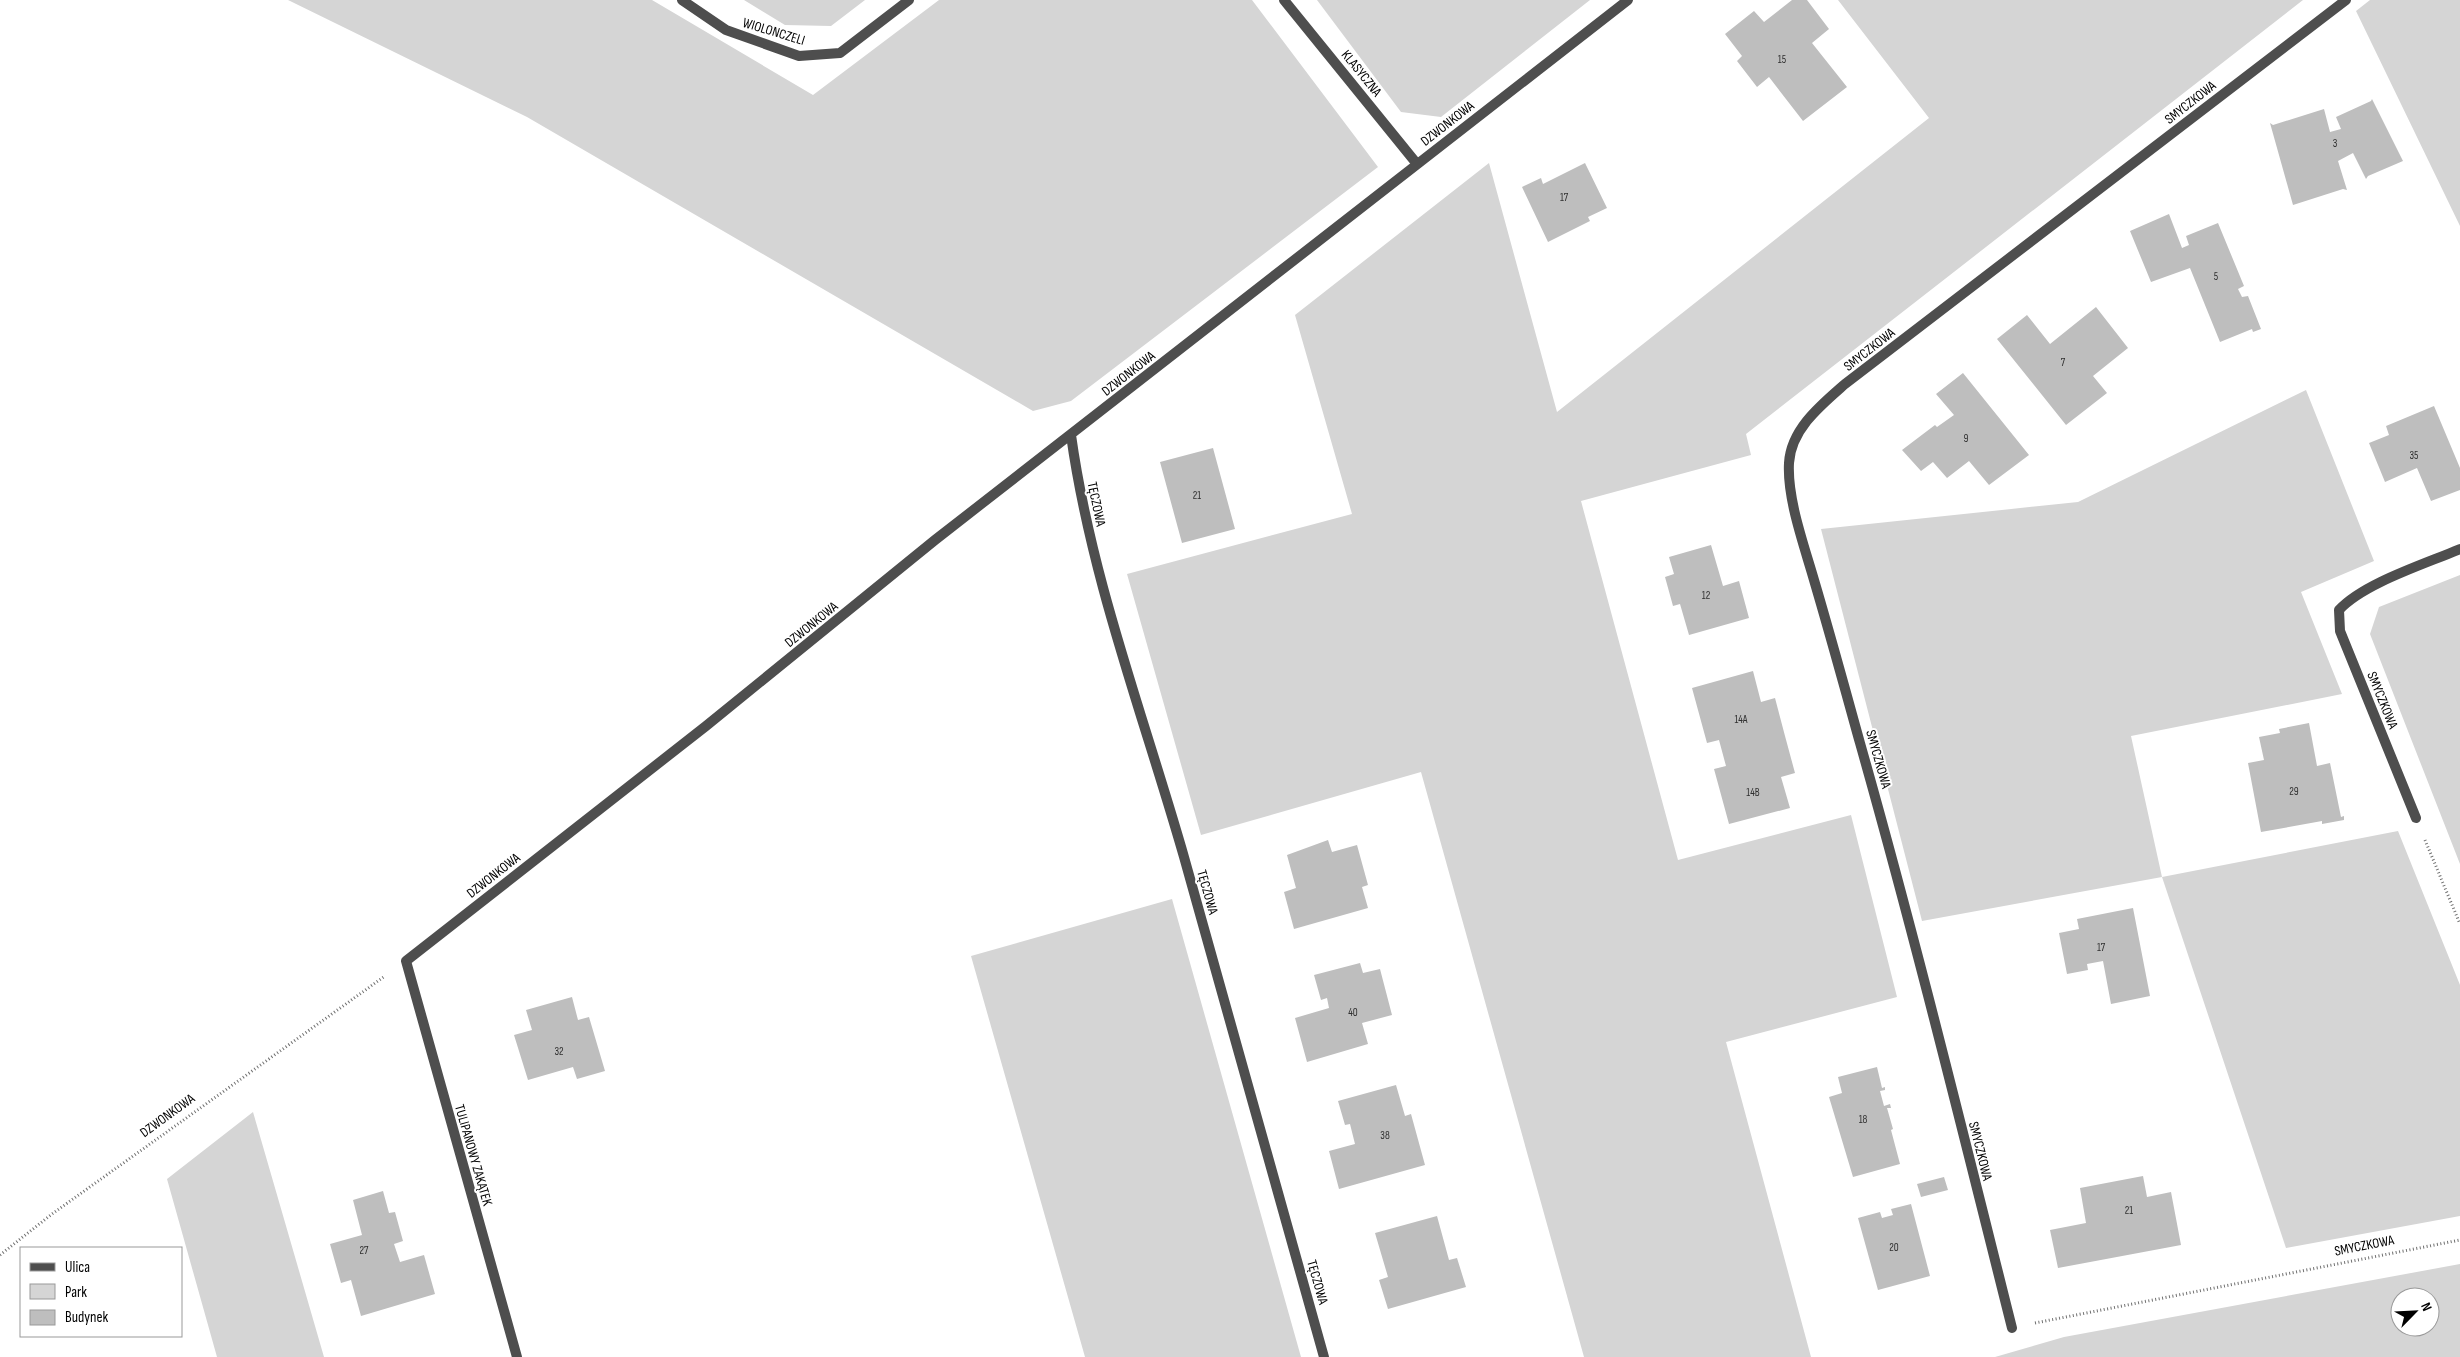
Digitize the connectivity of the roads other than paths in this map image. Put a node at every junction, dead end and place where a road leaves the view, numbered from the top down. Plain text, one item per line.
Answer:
1 (682, 0) edge
2 (909, 0) edge
3 (1284, 0) edge
4 (1628, 0) edge
5 (2346, 0) edge
6 (1417, 164) junction
7 (1071, 434) junction
8 (2460, 549) edge
9 (2416, 818) road end
10 (406, 961) joint
11 (2012, 1328) road end
12 (517, 1357) edge
13 (1324, 1357) edge

1 - 2 street, WIOLONCZELI
3 - 6 street, KLASYCZNA
4 - 6 street, DZWONKOWA
5 - 11 street, SMYCZKOWA
6 - 7 street, DZWONKOWA
7 - 10 street, DZWONKOWA
7 - 13 street, TĘCZOWA
8 - 9 street, SMYCZKOWA
10 - 12 street, TULIPANOWY ZAKĄTEK

